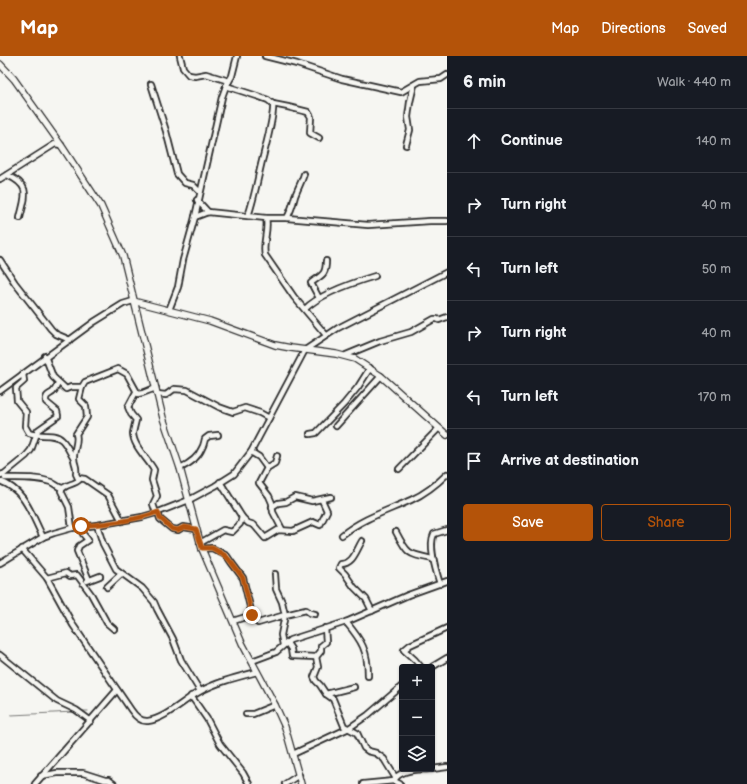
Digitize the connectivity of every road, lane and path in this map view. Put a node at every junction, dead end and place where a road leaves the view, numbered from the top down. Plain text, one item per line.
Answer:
1 (180, 56) edge
2 (237, 56) edge
3 (261, 56) edge
4 (265, 56) edge
5 (288, 59) edge
6 (0, 64) edge
7 (447, 75) edge
8 (230, 82) junction
9 (151, 84) dead end
10 (414, 85) junction
11 (226, 86) junction
12 (273, 104) junction
13 (319, 138) dead end
14 (61, 145) junction
15 (406, 145) dead end
16 (304, 174) dead end
17 (7, 175) junction
18 (0, 179) edge
19 (199, 191) junction
20 (197, 200) junction
21 (208, 212) junction
22 (248, 216) junction
23 (194, 217) junction
24 (20, 218) dead end
25 (266, 218) junction
26 (287, 218) junction
27 (447, 221) edge
28 (0, 260) edge
29 (326, 261) dead end
30 (447, 272) edge
31 (375, 276) dead end
32 (319, 298) junction
33 (134, 301) junction
34 (305, 309) junction
35 (170, 310) junction
36 (447, 317) edge
37 (326, 334) junction
38 (70, 340) junction
39 (305, 350) junction
40 (346, 355) junction
41 (45, 356) junction
42 (370, 368) junction
43 (23, 374) junction
44 (381, 376) junction
45 (58, 383) junction
46 (82, 387) junction
47 (0, 391) edge
48 (156, 391) junction
49 (136, 392) junction
50 (269, 418) junction
51 (336, 426) dead end
52 (440, 428) junction
53 (310, 434) dead end
54 (35, 435) junction
55 (218, 435) dead end
56 (447, 435) edge
57 (251, 452) junction
58 (277, 456) dead end
59 (74, 459) junction
60 (180, 468) junction
61 (267, 468) junction
62 (399, 469) dead end
63 (447, 474) edge
64 (2, 478) edge
65 (78, 478) junction
66 (220, 482) junction
67 (62, 488) junction
68 (331, 497) dead end
69 (189, 500) junction
70 (322, 500) junction
71 (272, 507) junction
72 (157, 513) junction
73 (242, 517) junction
74 (122, 520) junction
75 (97, 525) junction
76 (81, 526) junction
77 (72, 528) junction
78 (196, 529) junction
79 (282, 529) junction
80 (447, 530) edge
81 (396, 532) dead end
82 (342, 535) dead end
83 (43, 537) junction
84 (362, 541) dead end
85 (201, 546) junction
86 (22, 549) junction
87 (433, 559) junction
88 (0, 563) edge
89 (121, 574) junction
90 (275, 574) dead end
91 (100, 576) dead end
92 (47, 578) junction
93 (89, 580) junction
94 (447, 581) edge
95 (83, 584) junction
96 (440, 584) junction
97 (107, 587) dead end
98 (372, 611) junction
99 (315, 614) dead end
100 (252, 615) junction
101 (285, 615) junction
102 (233, 621) junction
103 (346, 622) junction
104 (326, 628) junction
105 (447, 628) edge
106 (114, 629) dead end
107 (285, 644) junction
108 (0, 656) edge
109 (316, 657) junction
110 (447, 658) edge
111 (252, 661) junction
112 (418, 664) edge
113 (435, 665) edge
114 (257, 672) junction
115 (368, 676) dead end
116 (354, 687) dead end
117 (399, 689) edge
118 (117, 690) junction
119 (200, 691) junction
120 (326, 694) junction
121 (191, 696) junction
122 (275, 705) junction
123 (246, 714) dead end
124 (91, 721) junction
125 (346, 727) junction
126 (293, 754) junction
127 (447, 767) edge
128 (435, 769) edge
129 (402, 772) edge
130 (299, 775) junction
131 (41, 776) junction
132 (394, 779) junction
133 (110, 780) junction
134 (34, 784) edge
135 (104, 784) edge
136 (114, 784) edge
137 (249, 784) edge
138 (285, 784) edge
139 (301, 784) edge
140 (362, 784) edge
141 (400, 784) edge

1 - 8 street
2 - 8 street
3 - 5 street
4 - 5 street
5 - 10 street
6 - 14 main road
7 - 10 street
8 - 11 street
9 - 19 street
10 - 15 street
11 - 12 street
11 - 19 street
12 - 13 street
12 - 22 street
14 - 17 street
14 - 33 main road
16 - 26 street
17 - 18 street
17 - 24 street
19 - 20 street
20 - 21 street
20 - 23 street
21 - 22 street
21 - 23 street
22 - 25 street
23 - 35 street
25 - 26 street
25 - 34 street
26 - 27 street
28 - 38 street
29 - 32 street
30 - 37 street
31 - 32 street
32 - 34 street
33 - 35 main road
33 - 38 street
33 - 48 main road
34 - 37 street
35 - 39 main road
36 - 40 street
37 - 39 street
38 - 41 street
39 - 40 main road
39 - 50 street
40 - 42 main road
41 - 43 street
41 - 45 street
42 - 44 main road
42 - 53 street
43 - 47 street
43 - 54 street
44 - 51 street
44 - 52 main road
45 - 46 street
45 - 54 street
46 - 49 street
46 - 59 street
48 - 49 street
48 - 50 street
48 - 60 main road
49 - 72 street
50 - 57 street
52 - 56 main road
52 - 62 street
54 - 59 street
54 - 64 street
55 - 60 street
57 - 61 street
57 - 66 street
58 - 61 street
59 - 65 street
60 - 69 main road
61 - 71 street
63 - 82 street
64 - 67 street
64 - 83 street
65 - 67 street
65 - 74 street
66 - 69 street
66 - 73 street
67 - 77 street
68 - 70 street
69 - 72 street
69 - 78 main road
70 - 71 street
70 - 79 street
71 - 79 street
72 - 74 street
72 - 78 street
73 - 79 street
73 - 85 street
74 - 75 street
75 - 76 street
75 - 89 street
76 - 77 street
76 - 93 street
77 - 83 street
78 - 85 main road
80 - 87 street
81 - 87 street
83 - 86 street
84 - 98 street
85 - 100 street
85 - 102 main road
86 - 88 street
86 - 92 street
87 - 96 street
89 - 97 street
89 - 119 street
90 - 101 street
91 - 93 street
92 - 95 street
92 - 118 street
93 - 95 street
94 - 96 street
95 - 106 street
96 - 98 street
98 - 103 street
99 - 101 street
100 - 101 street
100 - 102 street
101 - 107 street
102 - 111 main road
103 - 104 street
103 - 115 street
104 - 107 street
104 - 109 street
105 - 112 street
107 - 109 street
107 - 111 street
108 - 124 street
109 - 120 street
110 - 113 street
111 - 114 main road
114 - 119 street
114 - 122 main road
116 - 120 street
117 - 125 street
118 - 121 street
118 - 124 street
119 - 121 street
120 - 125 street
121 - 137 street
122 - 123 street
122 - 126 main road
124 - 131 street
125 - 126 street
125 - 132 street
126 - 130 main road
127 - 128 street
129 - 132 street
130 - 138 street
130 - 139 main road
131 - 133 street
131 - 134 street
132 - 140 street
132 - 141 street
133 - 135 street
133 - 136 street

